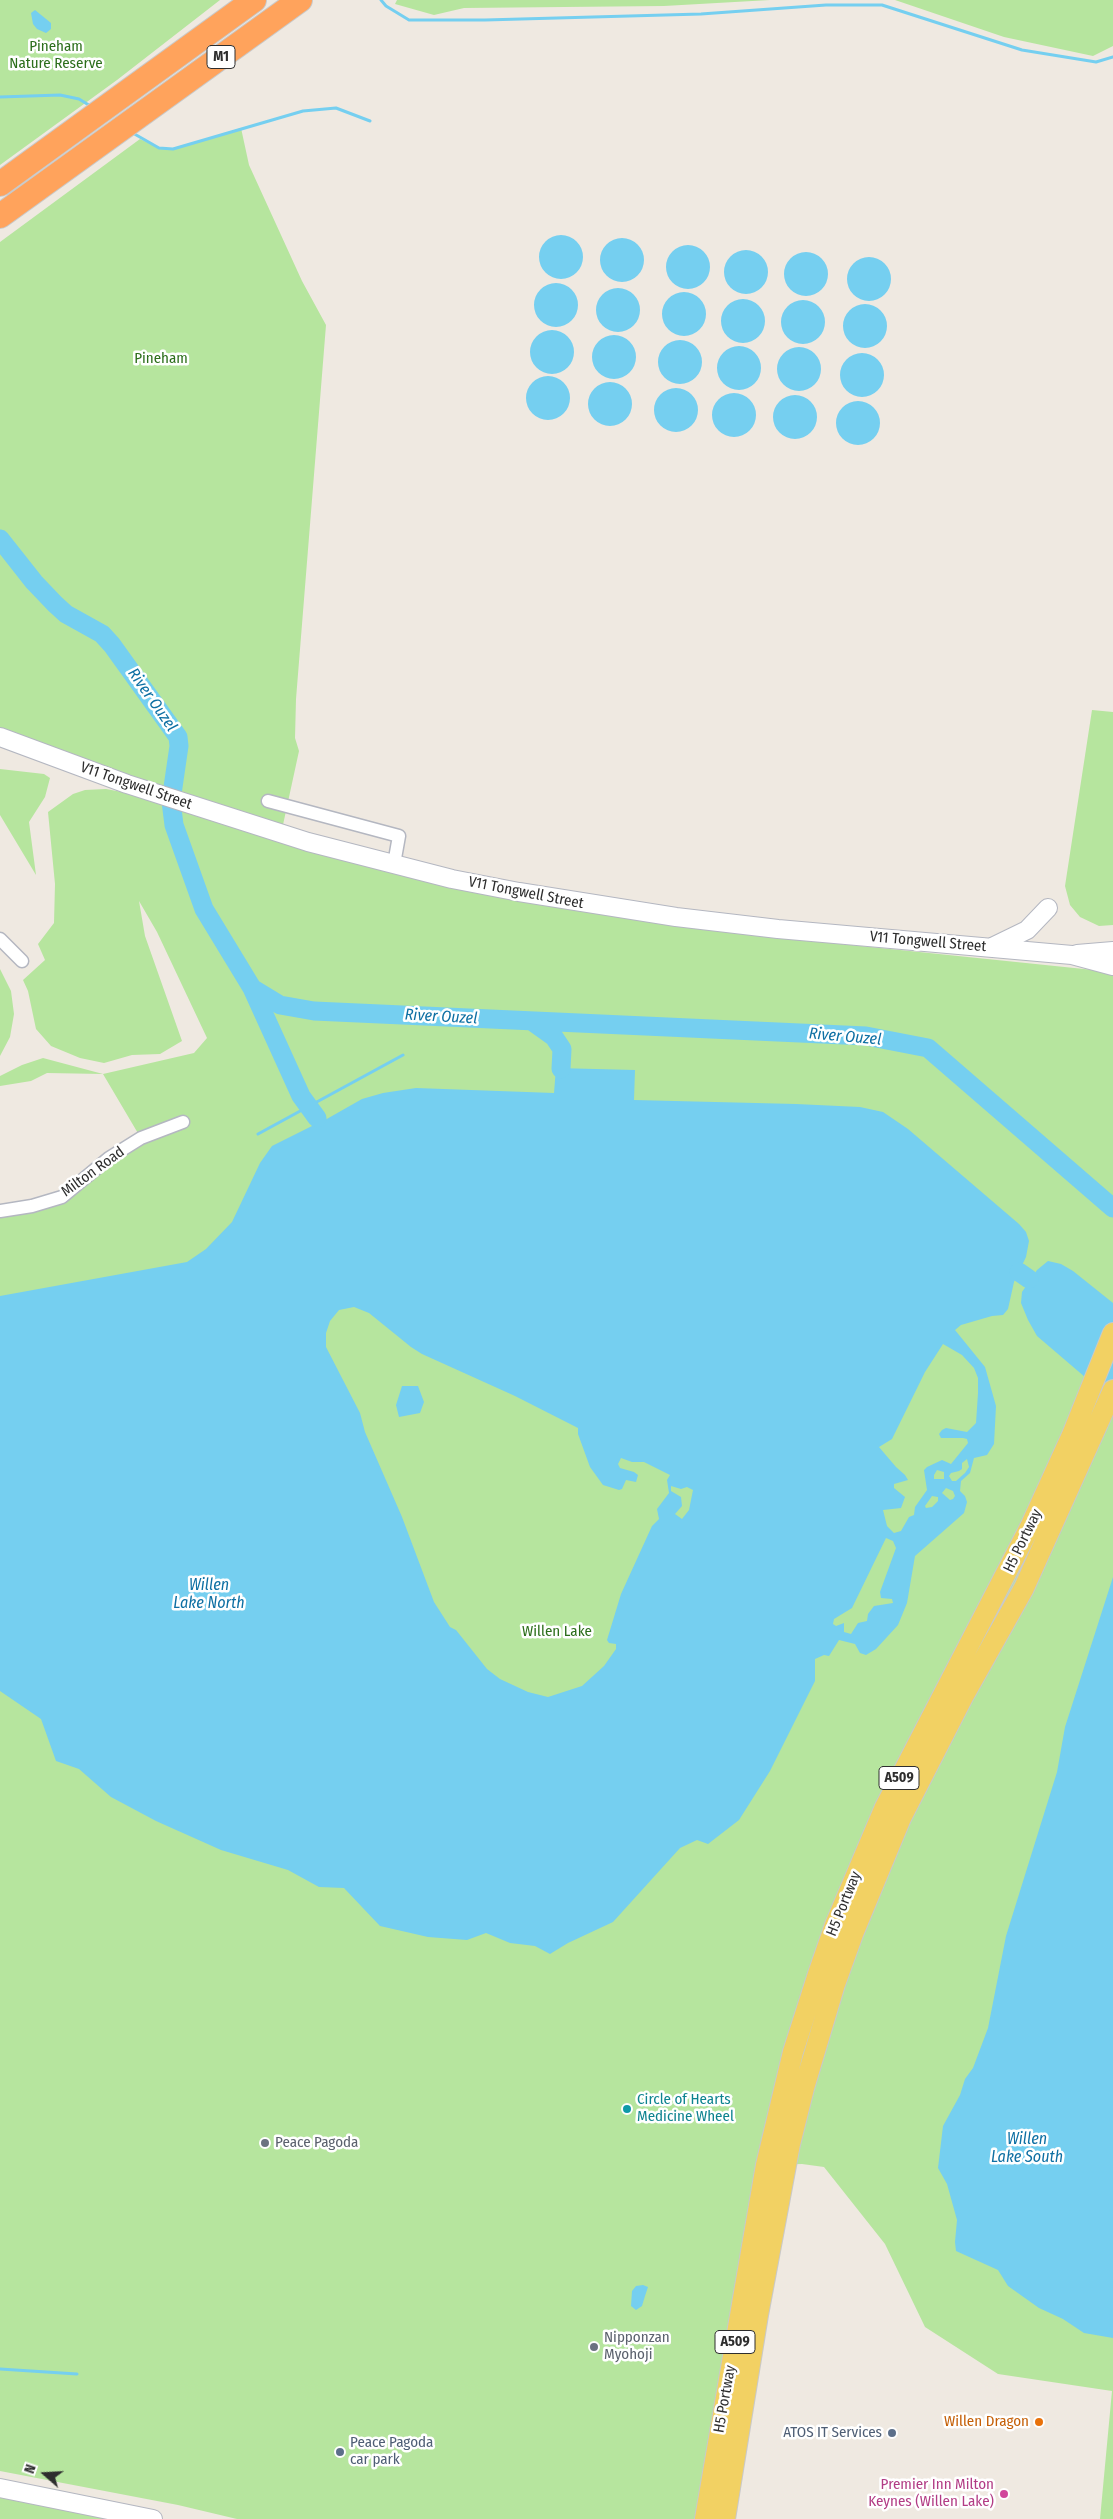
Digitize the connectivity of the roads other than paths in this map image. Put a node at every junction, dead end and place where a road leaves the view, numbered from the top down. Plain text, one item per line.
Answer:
1 (254, 0) edge
2 (300, 0) edge
3 (0, 184) edge
4 (0, 216) edge
5 (0, 737) edge
6 (268, 801) dead end
7 (394, 864) junction
8 (1048, 908) dead end
9 (0, 939) edge
10 (991, 947) junction
11 (1113, 950) edge
12 (1072, 955) junction
13 (22, 961) dead end
14 (1113, 966) edge
15 (183, 1122) dead end
16 (0, 1211) edge
17 (1113, 1333) edge
18 (1113, 1390) edge
19 (781, 2142) junction
20 (776, 2166) junction
21 (0, 2488) edge
22 (153, 2519) edge
23 (705, 2519) edge
24 (725, 2519) edge

1 - 3 highway, M1
2 - 4 highway, M1
5 - 7 street, V11 Tongwell Street
6 - 7 street
7 - 10 street, V11 Tongwell Street
8 - 10 street
9 - 13 street
10 - 12 street, V11 Tongwell Street
11 - 12 street, V11 Tongwell Street
12 - 14 street, V11 Tongwell Street
15 - 16 street, Milton Road
17 - 19 main road, H5 Portway / A509
18 - 19 main road, H5 Portway / A509
19 - 20 main road, H5 Portway / A509
20 - 23 main road, H5 Portway / A509
20 - 24 main road, H5 Portway / A509
21 - 22 street

